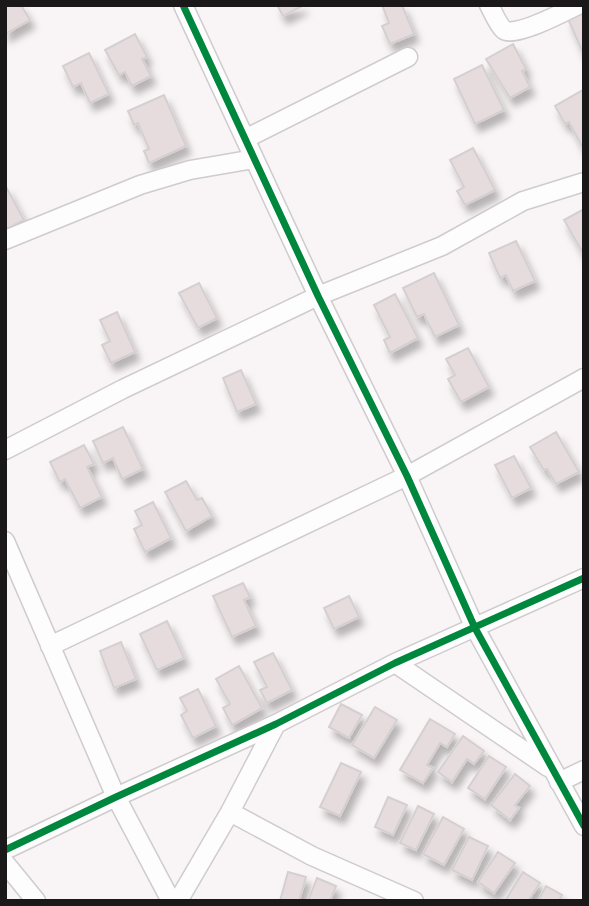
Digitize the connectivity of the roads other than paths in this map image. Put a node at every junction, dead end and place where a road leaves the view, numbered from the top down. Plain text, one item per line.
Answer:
1 (183, 5) edge
2 (489, 5) edge
3 (578, 5) edge
4 (408, 57) dead end
5 (245, 139) junction
6 (254, 159) junction
7 (584, 182) edge
8 (5, 240) edge
9 (318, 296) junction
10 (584, 378) edge
11 (5, 450) edge
12 (407, 476) junction
13 (5, 541) edge
14 (584, 578) edge
15 (475, 628) junction
16 (50, 646) junction
17 (395, 663) junction
18 (276, 724) junction
19 (584, 770) edge
20 (556, 776) junction
21 (116, 796) junction
22 (230, 812) junction
23 (584, 826) edge
24 (5, 850) edge
25 (5, 863) edge
26 (36, 901) edge
27 (171, 901) edge
28 (178, 901) edge
29 (414, 901) edge

1 - 5 street
2 - 3 street
4 - 5 street
5 - 6 street
6 - 8 street
6 - 9 street
7 - 9 street
9 - 11 street
9 - 12 street
10 - 12 street
12 - 15 street
12 - 16 street
13 - 16 street
14 - 15 street
15 - 17 street
15 - 20 street
16 - 21 street
17 - 18 street
17 - 20 street
18 - 21 street
18 - 22 street
19 - 20 street
20 - 23 street
21 - 24 street
21 - 27 street
22 - 28 street
22 - 29 street
25 - 26 street

